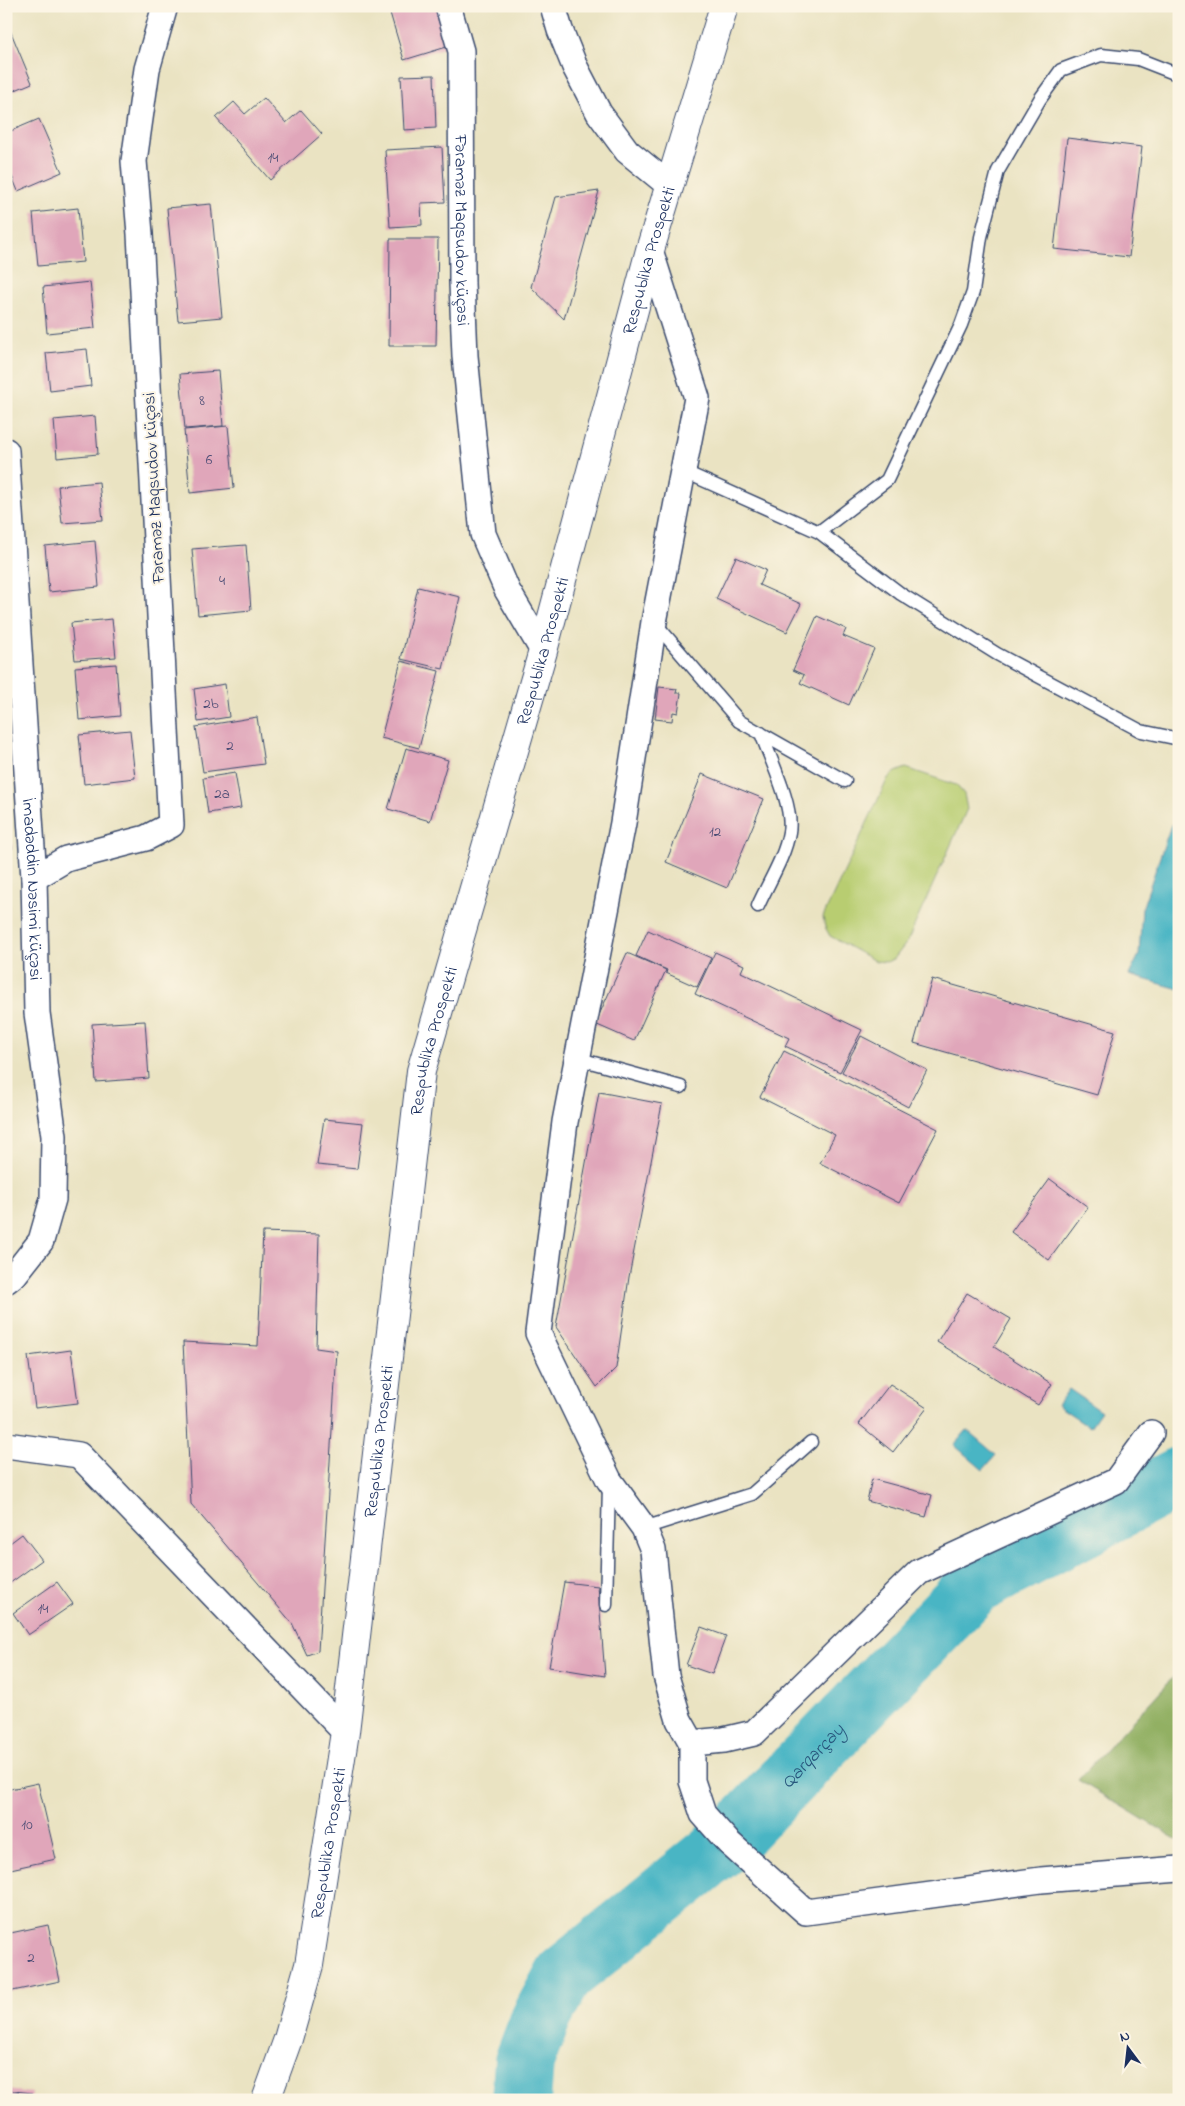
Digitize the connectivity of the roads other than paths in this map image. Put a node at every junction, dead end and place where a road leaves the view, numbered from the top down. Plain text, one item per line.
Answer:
1 (165, 6) edge
2 (448, 6) edge
3 (553, 6) edge
4 (724, 6) edge
5 (1179, 75) edge
6 (670, 186) junction
7 (650, 250) junction
8 (6, 451) edge
9 (683, 471) junction
10 (819, 532) junction
11 (654, 622) junction
12 (543, 651) junction
13 (761, 734) junction
14 (1179, 739) edge
15 (845, 781) dead end
16 (34, 878) junction
17 (758, 906) dead end
18 (576, 1058) junction
19 (681, 1087) dead end
20 (6, 1281) edge
21 (1151, 1432) dead end
22 (811, 1442) dead end
23 (6, 1445) edge
24 (609, 1480) junction
25 (644, 1528) junction
26 (606, 1605) dead end
27 (345, 1732) junction
28 (692, 1743) junction
29 (1179, 1869) edge
30 (266, 2100) edge

1 - 16 street, Fəraməz Maqsudov küçəsi
2 - 12 street, Fəraməz Maqsudov küçəsi
3 - 6 street
4 - 6 main road, Respublika Prospekti
5 - 10 lane
6 - 7 main road, Respublika Prospekti
7 - 9 street
7 - 12 main road, Respublika Prospekti
8 - 16 street, İmadəddin Nəsimi küçəsi
9 - 10 lane
9 - 11 street
10 - 14 lane
11 - 13 lane
11 - 18 street
12 - 27 main road, Respublika Prospekti
13 - 15 lane
13 - 17 lane
16 - 20 street, İmadəddin Nəsimi küçəsi
18 - 19 lane
18 - 24 street
21 - 28 street
22 - 25 lane
23 - 27 street
24 - 25 street
24 - 26 lane
25 - 28 street
27 - 30 main road, Respublika Prospekti
28 - 29 street

